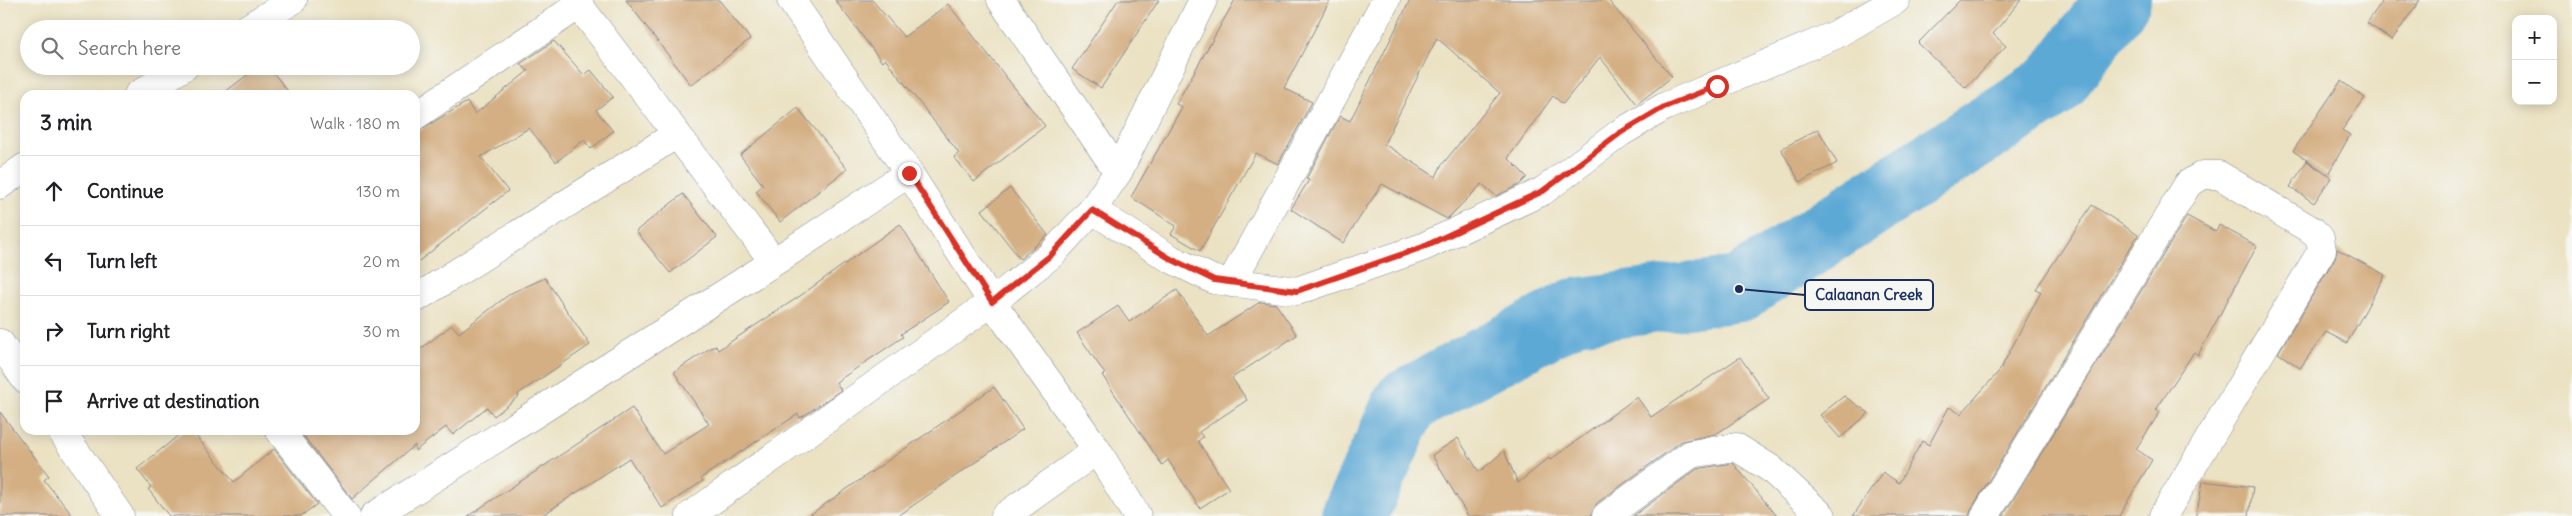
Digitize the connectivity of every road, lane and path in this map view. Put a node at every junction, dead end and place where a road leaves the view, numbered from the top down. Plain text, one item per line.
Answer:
1 (293, 0) edge
2 (790, 0) edge
3 (1203, 0) edge
4 (1386, 0) edge
5 (1896, 0) edge
6 (577, 2) edge
7 (1010, 4) edge
8 (261, 20) edge
9 (170, 75) edge
10 (146, 90) edge
11 (420, 112) edge
12 (677, 134) junction
13 (20, 171) edge
14 (1118, 172) junction
15 (909, 173) junction
16 (0, 185) edge
17 (1092, 210) junction
18 (774, 262) junction
19 (1231, 283) junction
20 (420, 296) edge
21 (992, 302) junction
22 (0, 343) edge
23 (20, 372) edge
24 (64, 435) edge
25 (284, 435) edge
26 (1097, 450) junction
27 (1816, 514) edge
28 (120, 516) edge
29 (346, 516) edge
30 (374, 516) edge
31 (690, 516) edge
32 (1005, 516) edge
33 (1137, 516) edge
34 (1606, 516) edge
35 (1985, 516) edge
36 (2163, 516) edge

1 - 8 street
2 - 15 street
3 - 14 street
4 - 19 street
5 - 19 street
6 - 11 street
6 - 12 street
7 - 14 street
9 - 10 street
12 - 18 street
12 - 20 street
13 - 16 street
14 - 17 street
15 - 18 street
15 - 21 street
17 - 19 street
17 - 21 street
18 - 30 street
21 - 26 street
21 - 31 street
22 - 23 street
24 - 28 street
25 - 29 street
26 - 32 street
26 - 33 street
27 - 34 street
35 - 36 street

